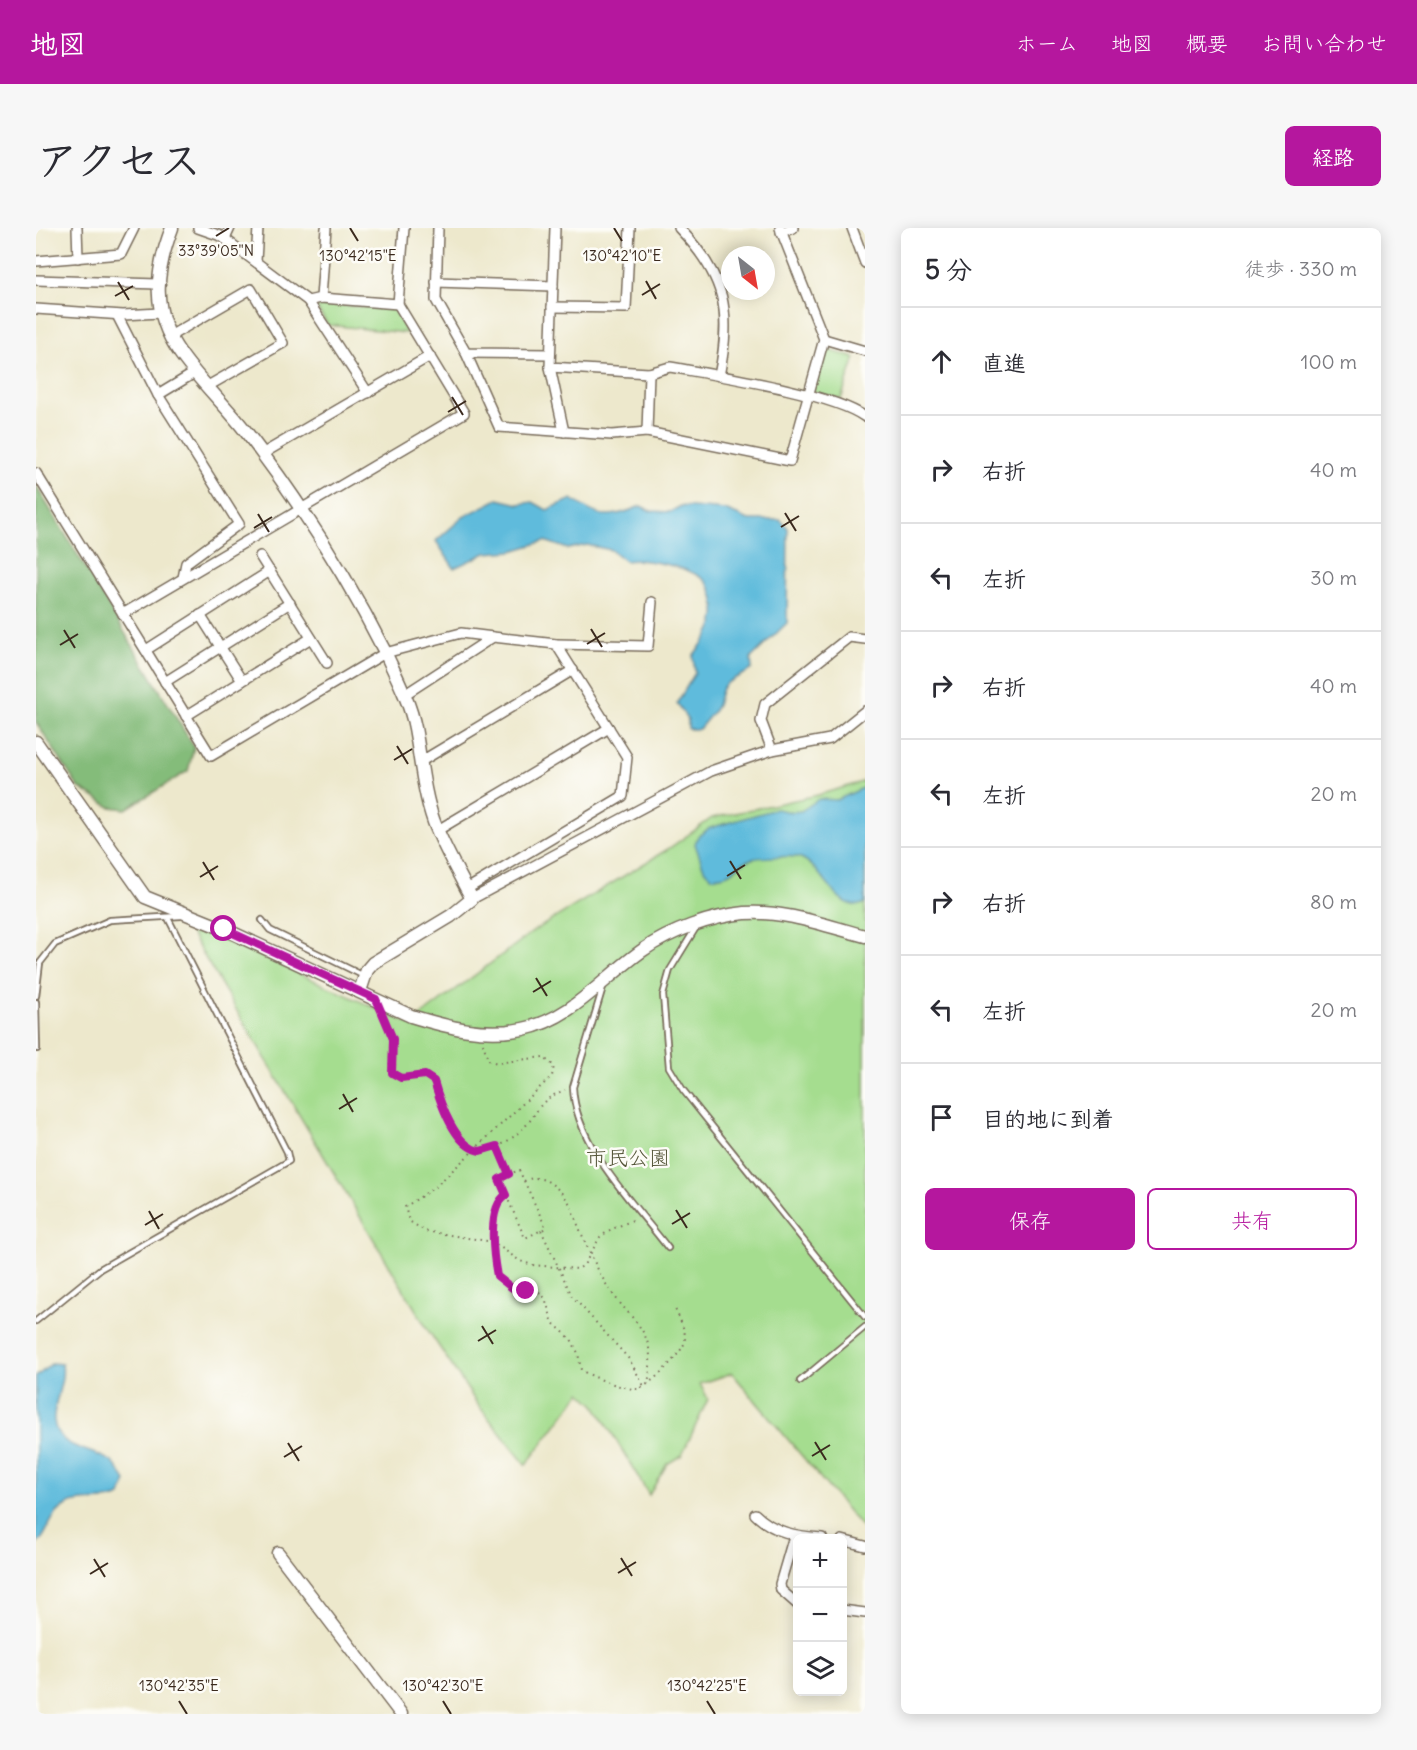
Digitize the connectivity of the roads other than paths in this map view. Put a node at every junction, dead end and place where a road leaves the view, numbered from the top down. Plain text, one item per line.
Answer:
1 (77, 228) edge
2 (134, 228) edge
3 (172, 228) edge
4 (198, 228) edge
5 (230, 228) edge
6 (258, 228) edge
7 (326, 228) edge
8 (404, 228) edge
9 (438, 228) edge
10 (555, 228) edge
11 (630, 228) edge
12 (680, 228) edge
13 (793, 228) edge
14 (852, 228) edge
15 (781, 230) edge
16 (225, 239) junction
17 (78, 258) junction
18 (36, 261) edge
19 (256, 261) junction
20 (865, 263) edge
21 (36, 280) edge
22 (436, 282) junction
23 (157, 284) junction
24 (553, 286) junction
25 (321, 298) junction
26 (308, 301) junction
27 (398, 304) junction
28 (552, 307) junction
29 (36, 309) edge
30 (160, 313) junction
31 (117, 315) junction
32 (170, 336) junction
33 (824, 339) junction
34 (865, 351) edge
35 (466, 353) junction
36 (550, 354) junction
37 (430, 356) junction
38 (550, 367) junction
39 (196, 372) junction
40 (649, 373) junction
41 (719, 376) junction
42 (208, 386) junction
43 (368, 393) junction
44 (158, 395) junction
45 (807, 396) junction
46 (865, 417) edge
47 (564, 432) junction
48 (647, 432) junction
49 (262, 454) junction
50 (36, 473) edge
51 (301, 508) junction
52 (260, 556) dead end
53 (270, 572) junction
54 (183, 578) junction
55 (652, 602) dead end
56 (290, 603) junction
57 (123, 614) junction
58 (200, 615) junction
59 (493, 637) junction
60 (311, 638) junction
61 (865, 639) edge
62 (556, 644) junction
63 (220, 648) junction
64 (146, 650) junction
65 (385, 653) junction
66 (327, 663) dead end
67 (573, 670) junction
68 (242, 681) junction
69 (165, 682) junction
70 (404, 695) junction
71 (865, 711) edge
72 (186, 716) junction
73 (609, 728) junction
74 (36, 742) edge
75 (772, 750) junction
76 (420, 762) junction
77 (438, 830) junction
78 (469, 894) junction
79 (190, 914) junction
80 (168, 918) junction
81 (262, 920) dead end
82 (697, 926) junction
83 (865, 936) edge
84 (365, 976) junction
85 (603, 984) junction
86 (360, 991) junction
87 (36, 996) edge
88 (36, 1002) edge
89 (37, 1049) edge
90 (668, 1248) dead end
91 (865, 1317) edge
92 (36, 1321) edge
93 (865, 1327) edge
94 (800, 1381) dead end
95 (755, 1514) dead end
96 (793, 1536) edge
97 (793, 1539) edge
98 (847, 1541) edge
99 (865, 1546) edge
100 (278, 1553) dead end
101 (793, 1601) edge
102 (847, 1611) edge
103 (865, 1613) edge
104 (400, 1714) edge

1 - 17 street
2 - 17 street
3 - 23 street
4 - 16 street
5 - 16 street
6 - 19 street
7 - 25 street
8 - 27 street
9 - 22 street
10 - 24 street
11 - 28 street
12 - 41 street
13 - 15 street
14 - 20 street
15 - 33 street
16 - 19 street
17 - 18 street
19 - 26 street
21 - 23 street
22 - 24 street
22 - 35 street
23 - 30 street
24 - 28 street
25 - 26 street
25 - 27 street
26 - 43 street
27 - 37 street
28 - 36 street
29 - 31 street
30 - 31 street
30 - 32 street
31 - 44 street
32 - 39 street
32 - 42 street
33 - 34 street
33 - 45 street
35 - 36 street
35 - 47 street
36 - 38 street
37 - 43 street
37 - 51 street
38 - 40 street
38 - 47 street
39 - 42 street
39 - 44 street
40 - 41 street
40 - 48 street
41 - 45 street
42 - 49 street
43 - 49 street
44 - 54 street
45 - 46 street
45 - 48 street
47 - 48 street
49 - 51 street
50 - 57 street
51 - 54 street
51 - 65 street
52 - 53 street
53 - 56 street
53 - 58 street
54 - 57 street
55 - 62 street
56 - 60 street
56 - 63 street
57 - 64 street
58 - 63 street
58 - 64 street
59 - 62 street
59 - 65 street
59 - 70 street
60 - 66 street
60 - 68 street
61 - 75 street
62 - 67 street
63 - 68 street
63 - 69 street
64 - 69 street
65 - 70 street
65 - 72 street
67 - 73 street
67 - 76 street
68 - 72 street
69 - 72 street
70 - 76 street
71 - 75 street
73 - 77 street
73 - 78 street
74 - 79 street
75 - 78 street
76 - 77 street
77 - 78 street
78 - 84 street
79 - 80 lane
79 - 86 street
80 - 87 lane
80 - 92 lane
81 - 84 lane
82 - 83 street
82 - 85 street
82 - 91 lane
84 - 86 street
85 - 86 street
85 - 90 lane
88 - 89 lane
93 - 94 lane
95 - 96 street
97 - 101 street
98 - 99 street
100 - 104 street
102 - 103 street

